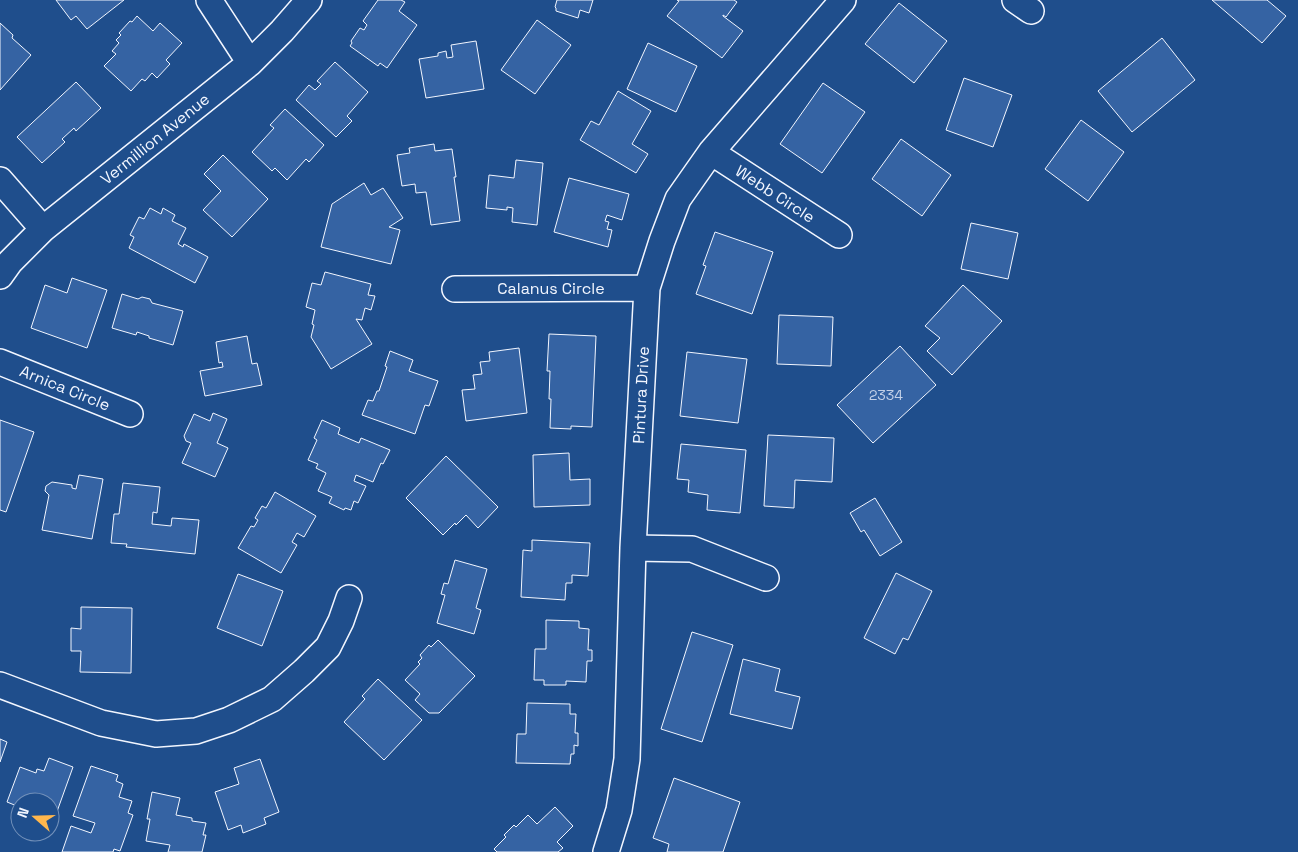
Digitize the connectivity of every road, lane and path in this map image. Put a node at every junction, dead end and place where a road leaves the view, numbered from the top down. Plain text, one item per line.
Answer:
1 (209, 0) edge
2 (309, 0) edge
3 (843, 0) edge
4 (250, 63) junction
5 (711, 152) junction
6 (0, 180) edge
7 (43, 229) junction
8 (839, 235) dead end
9 (0, 276) edge
10 (647, 288) junction
11 (455, 289) dead end
12 (0, 362) edge
13 (130, 414) dead end
14 (633, 548) junction
15 (766, 578) dead end
16 (349, 598) dead end
17 (0, 686) edge
18 (606, 852) edge

1 - 4 street
2 - 4 street, Vermillion Avenue
3 - 5 street, Pintura Drive
4 - 7 street, Vermillion Avenue
5 - 8 street, Webb Circle
5 - 10 street, Pintura Drive
6 - 7 street
7 - 9 street, Vermillion Avenue
10 - 11 street, Calanus Circle
10 - 14 street, Pintura Drive
12 - 13 street, Arnica Circle
14 - 15 street
14 - 18 street, Pintura Drive
16 - 17 street

